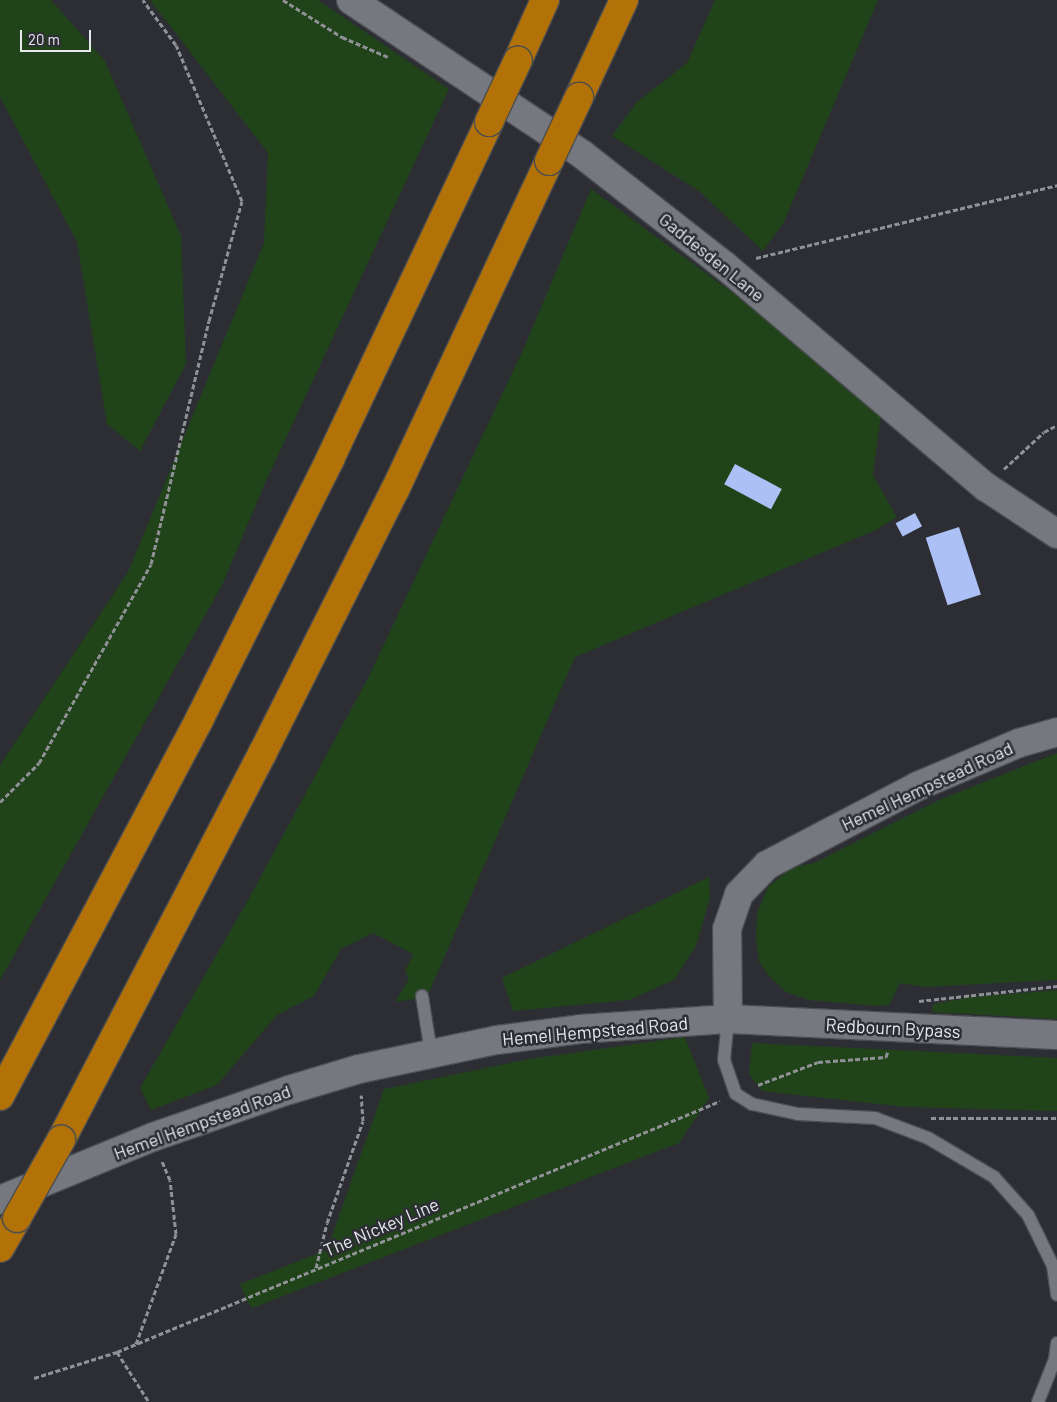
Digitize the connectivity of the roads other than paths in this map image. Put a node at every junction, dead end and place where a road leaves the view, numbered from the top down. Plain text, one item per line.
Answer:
1 (350, 0) edge
2 (545, 0) edge
3 (624, 0) edge
4 (1057, 534) edge
5 (1057, 732) edge
6 (422, 996) dead end
7 (728, 1019) junction
8 (1057, 1035) edge
9 (431, 1052) junction
10 (0, 1096) edge
11 (9, 1209) edge
12 (0, 1248) edge
13 (1057, 1295) edge
14 (1057, 1343) edge
15 (1038, 1402) edge

1 - 4 street, Gaddesden Lane
2 - 10 highway, bridge
3 - 11 highway, bridge
5 - 7 street, Hemel Hempstead Road
6 - 9 lane
7 - 8 street, Redbourn Bypass
7 - 9 street, Hemel Hempstead Road
7 - 13 lane
9 - 11 street, Hemel Hempstead Road
11 - 12 highway
14 - 15 lane

